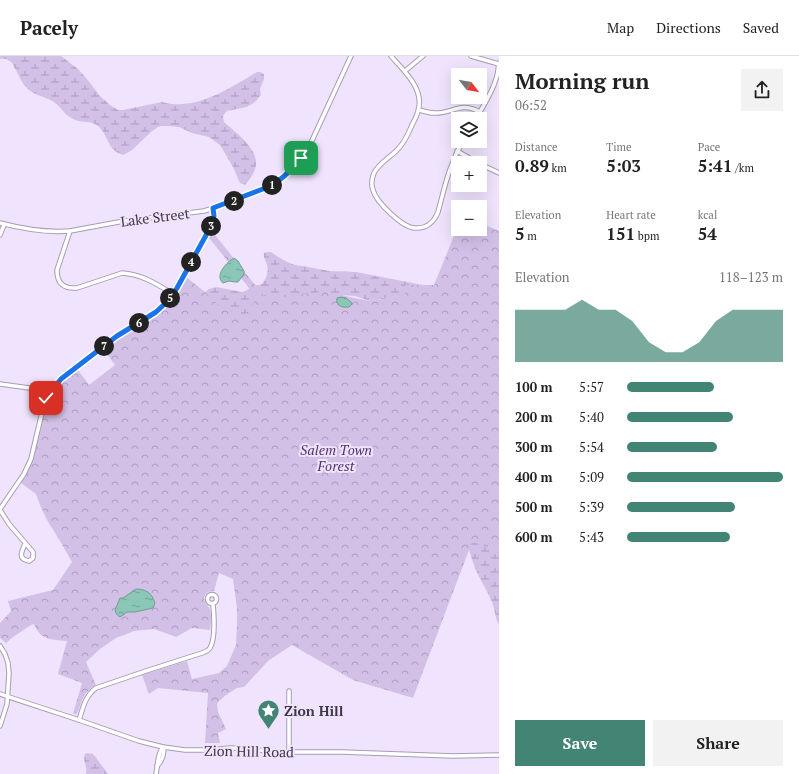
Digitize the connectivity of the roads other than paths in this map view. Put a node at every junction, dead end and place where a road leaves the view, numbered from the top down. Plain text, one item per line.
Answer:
1 (351, 56) edge
2 (391, 56) edge
3 (423, 56) edge
4 (471, 56) edge
5 (499, 63) edge
6 (405, 71) junction
7 (419, 110) junction
8 (480, 112) joint
9 (459, 148) edge
10 (457, 151) junction
11 (465, 156) edge
12 (487, 168) edge
13 (499, 173) edge
14 (213, 208) junction
15 (2, 224) edge
16 (70, 231) junction
17 (0, 235) edge
18 (173, 294) junction
19 (0, 384) edge
20 (51, 391) junction
21 (0, 510) edge
22 (25, 544) junction
23 (213, 604) dead end
24 (0, 646) edge
25 (289, 691) dead end
26 (0, 694) edge
27 (8, 697) junction
28 (79, 720) junction
29 (0, 726) edge
30 (163, 747) junction
31 (289, 752) junction
32 (499, 755) edge
33 (156, 774) edge

1 - 14 street, Lake Street
2 - 6 street
3 - 6 street
4 - 5 street
5 - 8 street
6 - 7 street
7 - 8 street
7 - 10 street
9 - 10 street
10 - 11 street
12 - 13 street
14 - 16 street, Lake Street
14 - 18 street
15 - 16 street, Lake Street
15 - 17 street
16 - 18 street
18 - 20 street
19 - 20 street
20 - 21 street
21 - 22 street
22 - 22 street
23 - 28 street
24 - 27 street
25 - 31 street
26 - 27 street, Zion Hill Road
27 - 28 street, Zion Hill Road
27 - 29 street
28 - 30 street, Zion Hill Road
30 - 31 street, Zion Hill Road
30 - 33 street
31 - 32 street, Zion Hill Road

